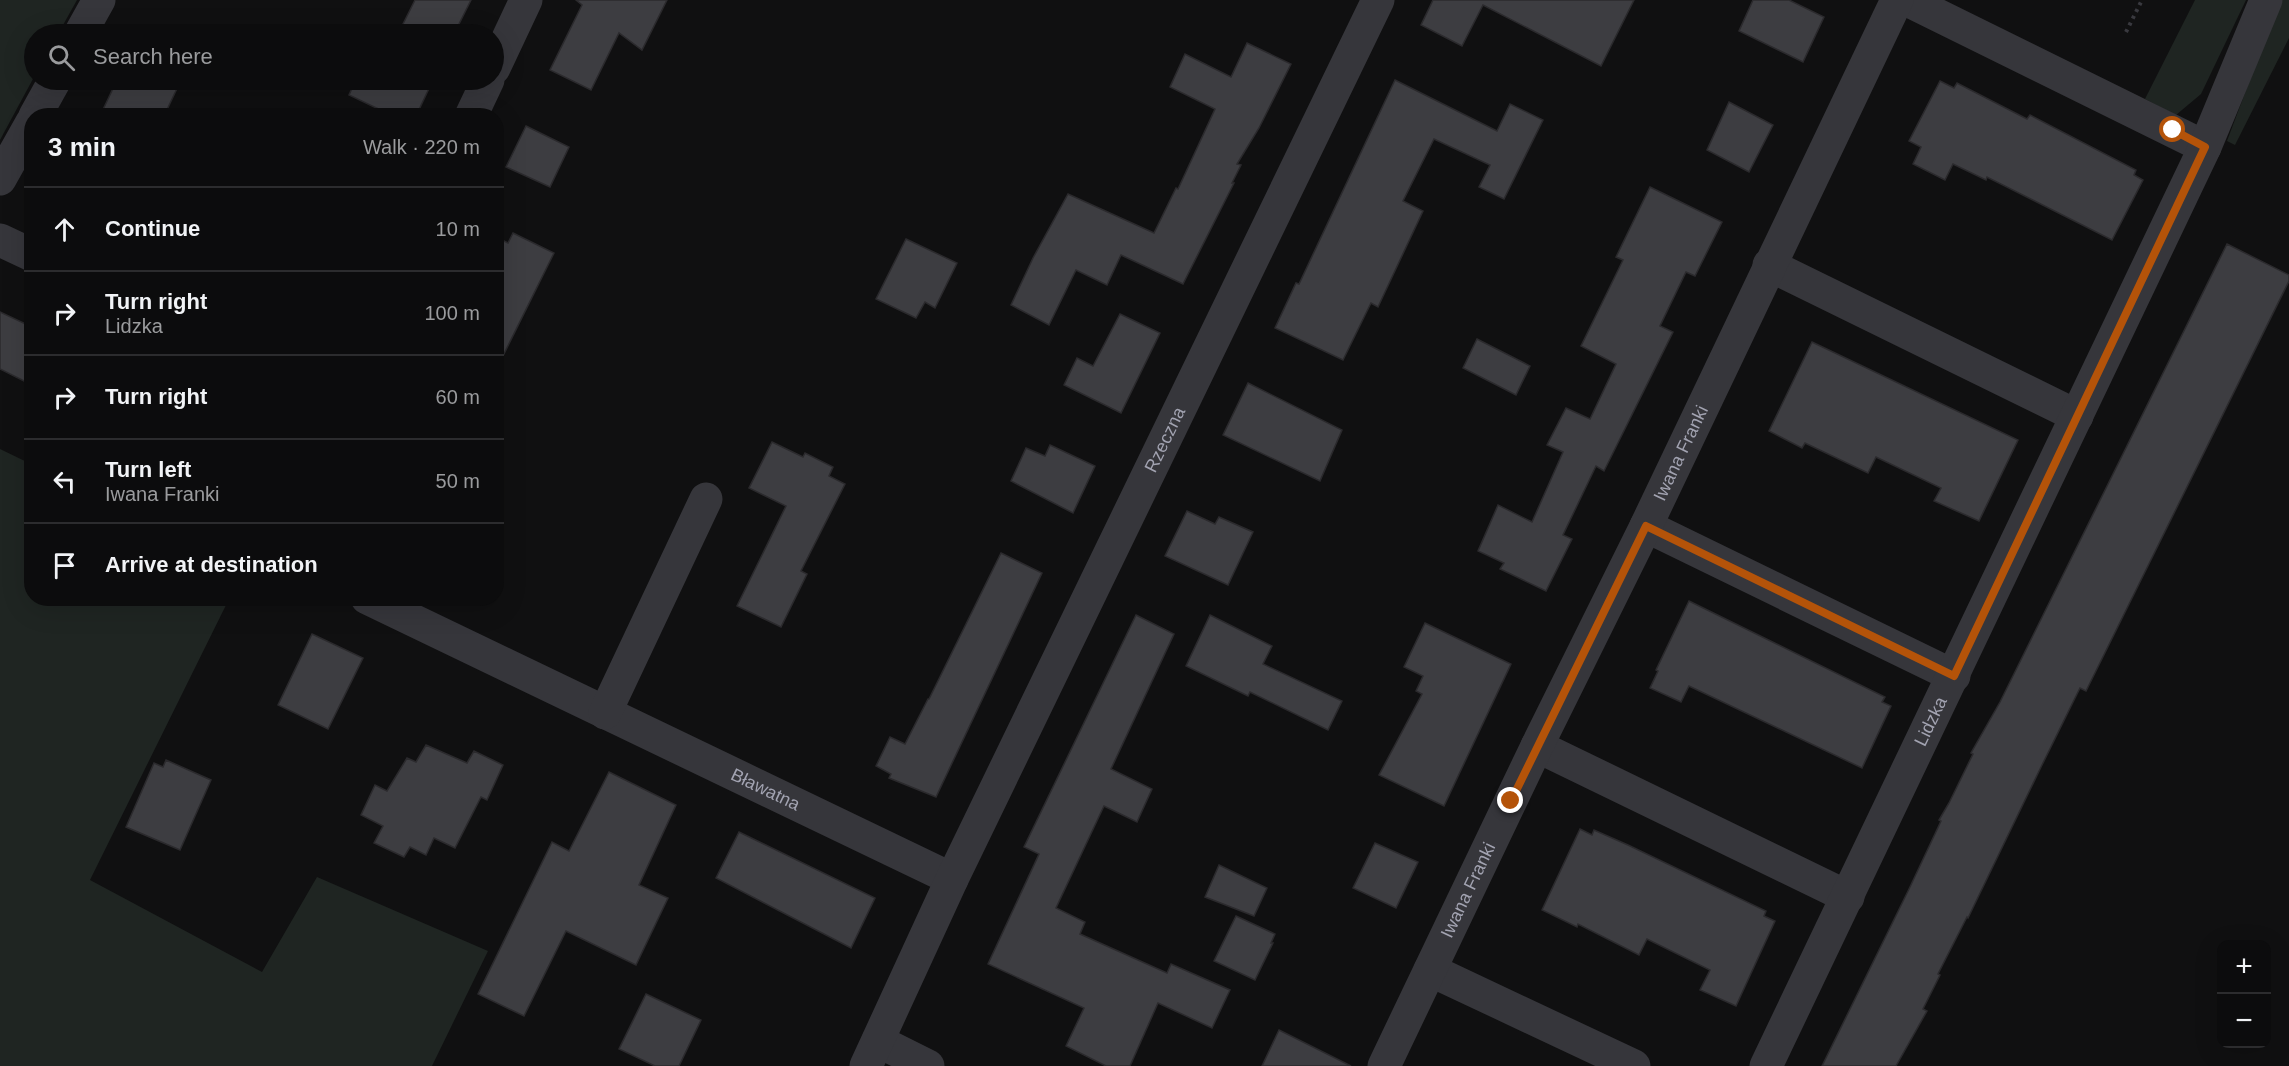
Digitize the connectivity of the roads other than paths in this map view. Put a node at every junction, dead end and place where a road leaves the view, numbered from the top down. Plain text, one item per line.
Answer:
1 (99, 0) edge
2 (526, 0) edge
3 (1378, 0) edge
4 (1897, 0) edge
5 (1907, 0) edge
6 (2266, 0) edge
7 (86, 24) edge
8 (504, 47) edge
9 (49, 90) edge
10 (483, 90) edge
11 (39, 108) edge
12 (475, 108) edge
13 (24, 136) edge
14 (2205, 147) junction
15 (0, 179) edge
16 (0, 240) edge
17 (24, 251) edge
18 (1769, 265) junction
19 (2077, 416) junction
20 (706, 500) dead end
21 (1646, 526) junction
22 (384, 606) edge
23 (1954, 676) junction
24 (605, 713) junction
25 (1537, 746) junction
26 (952, 879) junction
27 (1848, 897) junction
28 (1430, 970) junction
29 (872, 1054) edge
30 (928, 1066) edge
31 (1384, 1066) edge
32 (1634, 1066) edge
33 (1766, 1066) edge

1 - 7 street
2 - 8 street
3 - 26 street, Rzeczna
4 - 18 street, Iwana Franki
5 - 14 street
6 - 14 street, Lidzka
9 - 11 street
10 - 12 street
13 - 15 street
14 - 19 street, Lidzka
16 - 17 street
18 - 19 street
18 - 21 street, Iwana Franki
19 - 23 street, Lidzka
20 - 24 street
21 - 23 street
21 - 25 street, Iwana Franki
22 - 24 street, Bławatna
23 - 27 street, Lidzka
24 - 26 street, Bławatna
25 - 27 street
25 - 28 street, Iwana Franki
26 - 29 street
27 - 33 street, Lidzka
28 - 31 street, Iwana Franki
28 - 32 street
29 - 30 street

